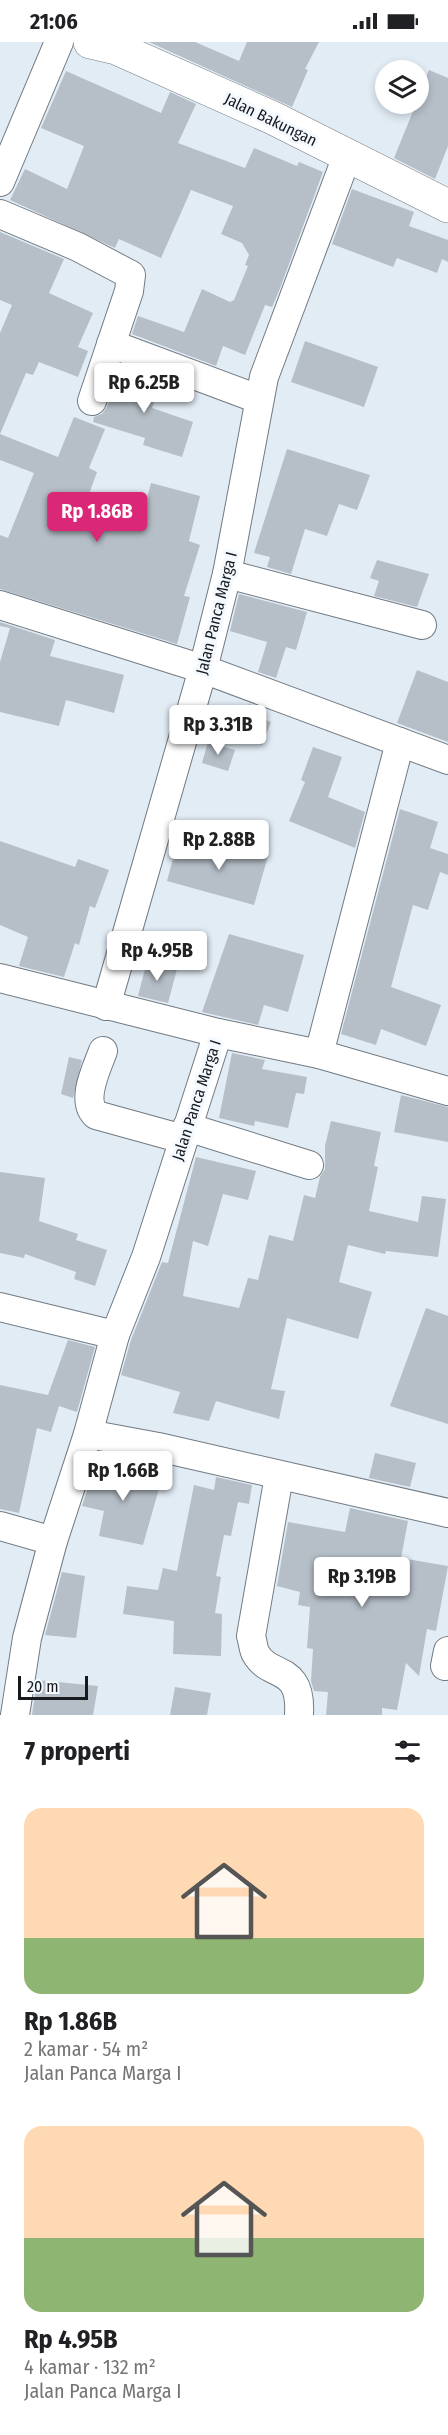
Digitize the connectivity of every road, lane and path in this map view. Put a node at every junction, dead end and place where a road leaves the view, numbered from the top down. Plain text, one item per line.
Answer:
1 (59, 42) edge
2 (108, 44) edge
3 (347, 156) junction
4 (0, 182) edge
5 (448, 206) edge
6 (0, 214) edge
7 (111, 344) junction
8 (258, 399) junction
9 (92, 401) dead end
10 (227, 574) junction
11 (0, 605) edge
12 (423, 625) dead end
13 (203, 669) junction
14 (400, 742) junction
15 (448, 760) edge
16 (0, 978) edge
17 (106, 1006) junction
18 (218, 1033) junction
19 (103, 1051) dead end
20 (319, 1054) junction
21 (448, 1091) edge
22 (185, 1133) junction
23 (309, 1165) dead end
24 (0, 1307) edge
25 (115, 1335) junction
26 (88, 1434) junction
27 (279, 1476) junction
28 (448, 1513) edge
29 (0, 1526) edge
30 (52, 1541) junction
31 (15, 1715) edge
32 (298, 1715) edge

1 - 4 street
2 - 3 main road, Jalan Bakungan
3 - 5 main road, Jalan Bakungan
3 - 8 street, Jalan Panca Marga I
6 - 7 street
7 - 8 street
7 - 9 street
8 - 10 street, Jalan Panca Marga I
10 - 12 street
10 - 13 street, Jalan Panca Marga I
11 - 13 street
13 - 14 street
13 - 17 street, Jalan Panca Marga I
14 - 15 street
14 - 20 street
16 - 17 street
17 - 18 street, Jalan Panca Marga I
18 - 20 street
18 - 22 street, Jalan Panca Marga I
19 - 22 street
20 - 21 street
22 - 23 street
22 - 25 street, Jalan Panca Marga I
24 - 25 street
25 - 26 street, Jalan Panca Marga I
26 - 27 street
26 - 30 street, Jalan Panca Marga I
27 - 28 street
27 - 32 street
29 - 30 street
30 - 31 street, Jalan Panca Marga I

